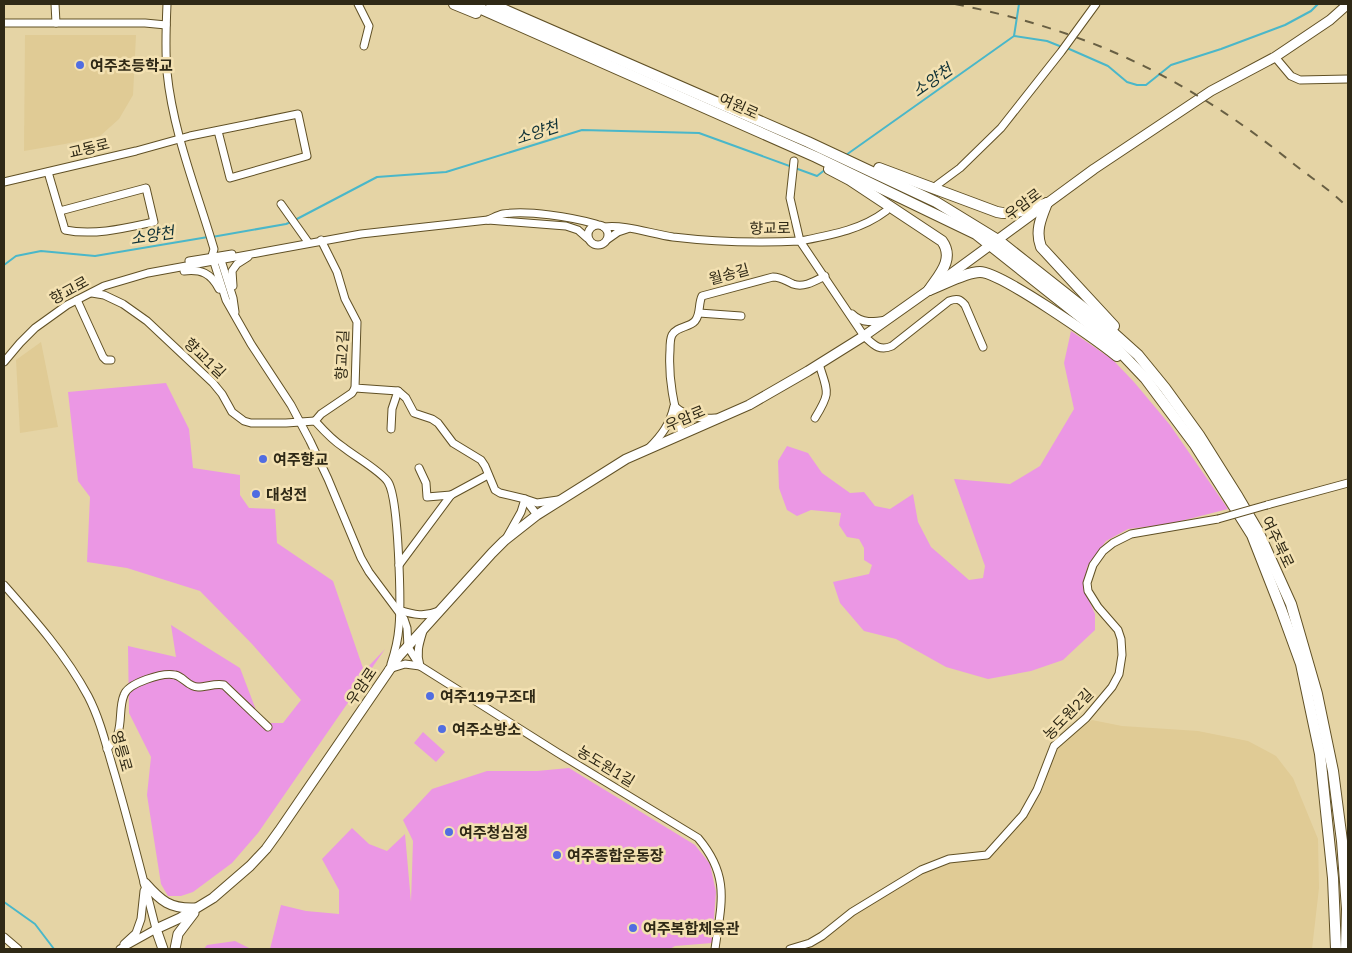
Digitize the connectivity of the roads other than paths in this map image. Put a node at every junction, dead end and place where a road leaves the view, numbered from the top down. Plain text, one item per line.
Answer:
1 (55, 4) edge
2 (167, 4) edge
3 (358, 4) edge
4 (454, 4) edge
5 (470, 4) edge
6 (491, 4) edge
7 (1096, 4) edge
8 (1348, 4) edge
9 (4, 23) edge
10 (56, 23) junction
11 (514, 23) junction
12 (166, 25) junction
13 (364, 46) dead end
14 (1275, 57) junction
15 (1348, 79) edge
16 (218, 131) junction
17 (180, 138) junction
18 (794, 161) dead end
19 (865, 165) junction
20 (48, 172) junction
21 (852, 177) junction
22 (4, 182) edge
23 (937, 185) dead end
24 (1047, 202) junction
25 (282, 205) dead end
26 (60, 211) junction
27 (886, 211) dead end
28 (488, 220) junction
29 (596, 224) junction
30 (604, 226) junction
31 (627, 229) junction
32 (587, 238) junction
33 (608, 239) junction
34 (321, 240) junction
35 (800, 241) junction
36 (308, 242) junction
37 (994, 243) junction
38 (265, 251) junction
39 (216, 254) junction
40 (164, 270) junction
41 (825, 276) junction
42 (930, 290) junction
43 (92, 293) junction
44 (230, 299) junction
45 (77, 300) junction
46 (849, 312) junction
47 (699, 313) junction
48 (741, 316) dead end
49 (887, 320) junction
50 (864, 336) junction
51 (983, 347) dead end
52 (1138, 355) junction
53 (111, 360) dead end
54 (4, 362) edge
55 (819, 364) junction
56 (1145, 378) junction
57 (355, 388) junction
58 (398, 391) junction
59 (674, 406) junction
60 (720, 418) junction
61 (814, 418) dead end
62 (315, 421) junction
63 (301, 423) junction
64 (391, 429) dead end
65 (682, 434) junction
66 (648, 448) junction
67 (419, 468) dead end
68 (488, 475) junction
69 (1348, 483) edge
70 (451, 495) junction
71 (525, 499) junction
72 (560, 500) junction
73 (537, 515) junction
74 (504, 541) junction
75 (398, 566) junction
76 (4, 585) edge
77 (442, 609) junction
78 (399, 610) junction
79 (423, 630) junction
80 (408, 647) junction
81 (420, 666) junction
82 (389, 669) junction
83 (268, 727) dead end
84 (107, 749) junction
85 (1333, 878) junction
86 (145, 883) junction
87 (198, 908) junction
88 (156, 929) junction
89 (4, 938) edge
90 (18, 949) edge
91 (119, 949) edge
92 (163, 949) edge
93 (176, 949) edge
94 (714, 949) edge
95 (790, 949) edge
96 (1331, 949) edge
97 (1336, 949) edge
98 (1346, 949) edge

1 - 10 street
2 - 12 street
3 - 13 street
4 - 11 highway
5 - 11 highway, 여원로
6 - 19 highway, 여원로
7 - 23 street
8 - 14 main road, 우암로
9 - 10 street
10 - 12 street
11 - 21 highway, 여원로
12 - 17 street
14 - 15 street
14 - 24 main road, 우암로
16 - 16 street, 교동로
16 - 17 street, 교동로
17 - 20 street, 교동로
17 - 39 street
18 - 35 street
19 - 24 highway
19 - 37 highway
20 - 22 street, 교동로
20 - 26 street
21 - 37 highway, 여원로
21 - 42 highway
24 - 37 main road, 우암로
24 - 52 highway
25 - 36 street
26 - 26 street
27 - 35 street
28 - 29 street, 향교로
28 - 32 street, 향교로
28 - 34 street, 향교로
29 - 30 street
29 - 32 street
30 - 31 street, 향교로
30 - 33 street
31 - 33 street
31 - 35 street, 향교로
32 - 33 street
34 - 36 street, 향교로
34 - 57 street, 향교2길
35 - 41 street, 향교로
36 - 38 street, 향교로
37 - 42 main road, 우암로
37 - 52 highway, 여주북로
37 - 56 highway, 여주북로
38 - 39 street, 향교로
38 - 44 street
39 - 40 street, 향교로
39 - 44 street
40 - 43 street, 향교로
40 - 44 street
41 - 46 street, 향교로
41 - 47 street, 월송길
42 - 49 main road, 우암로
42 - 56 highway
43 - 45 street, 향교로
43 - 63 street, 향교1길
44 - 63 street
45 - 53 street
45 - 54 street, 향교로
46 - 49 street
46 - 50 street, 향교로
47 - 48 street
47 - 59 street, 월송길
49 - 50 main road, 우암로
50 - 51 street
50 - 55 main road, 우암로
52 - 98 highway, 여주북로
55 - 60 main road, 우암로
55 - 61 street
56 - 85 highway, 여주북로
57 - 58 street, 향교2길
57 - 62 street
58 - 64 street
58 - 68 street
59 - 60 street
59 - 65 street, 월송길
59 - 66 street
60 - 65 main road, 우암로
62 - 63 street, 향교1길
62 - 75 street
63 - 78 street
65 - 66 main road, 우암로
66 - 72 main road, 우암로
67 - 70 street
68 - 70 street
68 - 71 street
69 - 95 street, 농도원2길, bridge
70 - 75 street
71 - 72 street
71 - 73 street
71 - 74 street
72 - 73 main road, 우암로
73 - 74 main road, 우암로
74 - 77 main road, 우암로
75 - 78 street
76 - 84 street, 영릉로
77 - 78 street
77 - 79 main road, 우암로
78 - 80 street
78 - 82 street
79 - 80 main road, 우암로
79 - 81 street
80 - 81 street, 농도원1길
80 - 82 main road, 우암로
81 - 82 street
81 - 94 street, 농도원1길
82 - 87 main road, 우암로
83 - 84 street
84 - 86 street, 영릉로
85 - 96 highway
85 - 97 highway, 여주북로
86 - 87 main road
86 - 88 street, 영릉로
86 - 91 street
87 - 88 main road, 우암로
87 - 93 main road
88 - 91 street, 우암로
88 - 92 main road, 영릉로
89 - 90 street

